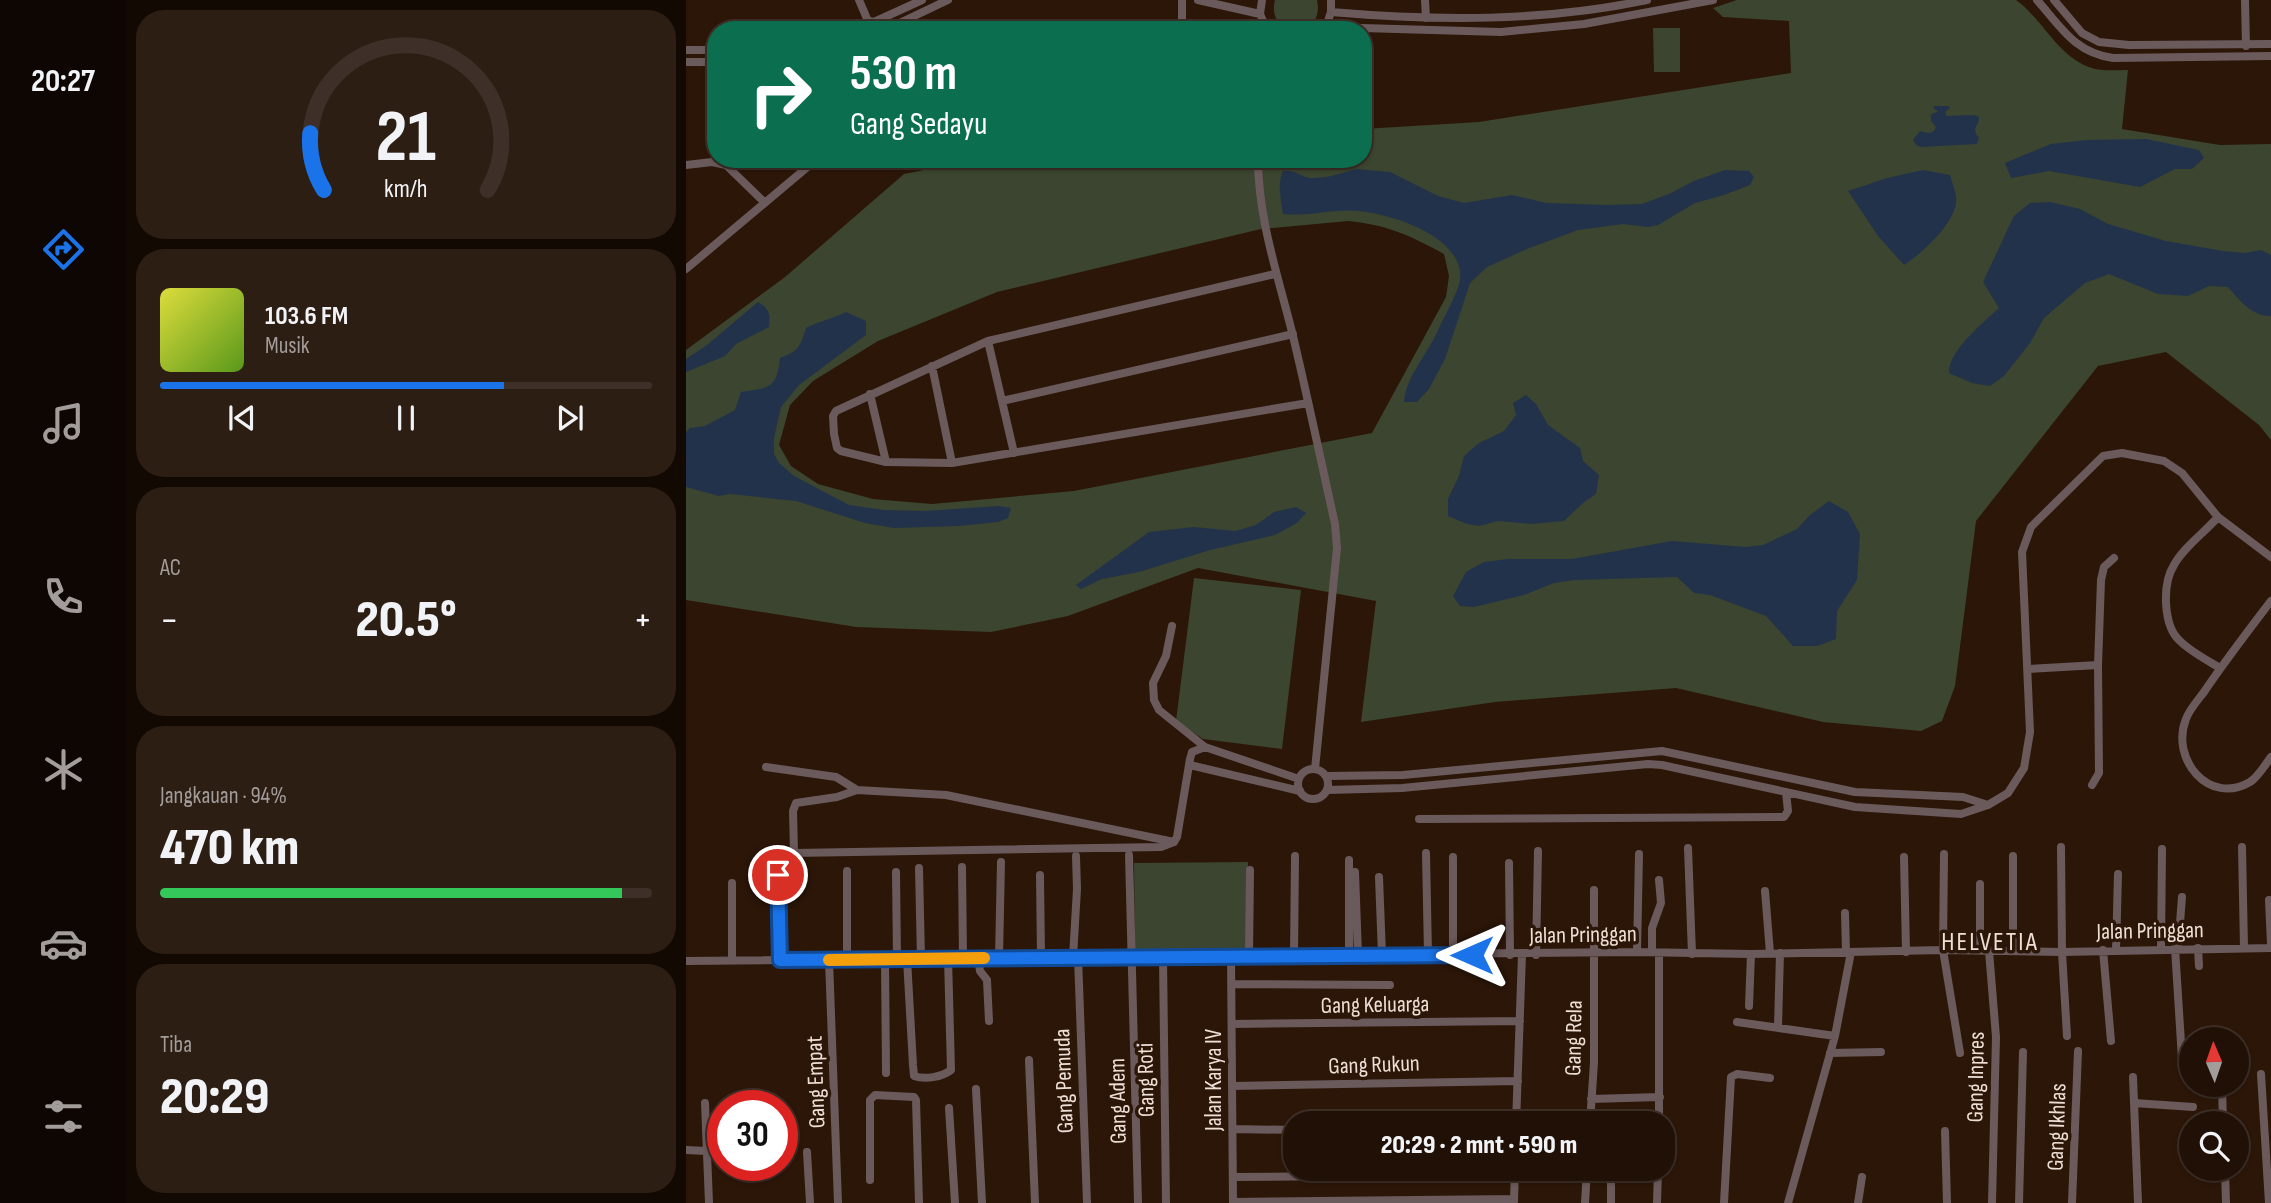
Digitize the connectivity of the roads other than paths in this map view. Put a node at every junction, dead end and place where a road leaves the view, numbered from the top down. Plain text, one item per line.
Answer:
1 (859, 0) edge
2 (922, 0) edge
3 (948, 0) edge
4 (1182, 0) edge
5 (1198, 0) edge
6 (1262, 0) edge
7 (1331, 0) edge
8 (1424, 0) edge
9 (1647, 0) edge
10 (1713, 0) edge
11 (2037, 0) edge
12 (2054, 0) edge
13 (2245, 0) edge
14 (1331, 12) junction
15 (1260, 15) junction
16 (1426, 18) junction
17 (865, 21) edge
18 (879, 21) edge
19 (904, 21) edge
20 (1182, 21) edge
21 (1263, 21) edge
22 (1328, 21) edge
23 (1372, 29) edge
24 (2246, 44) junction
25 (2271, 44) edge
26 (686, 50) edge
27 (707, 50) edge
28 (2246, 57) junction
29 (2271, 57) edge
30 (686, 62) edge
31 (707, 62) edge
32 (707, 163) edge
33 (686, 165) edge
34 (730, 168) edge
35 (806, 168) edge
36 (1258, 168) edge
37 (765, 203) junction
38 (686, 269) edge
39 (1275, 274) junction
40 (1293, 334) junction
41 (988, 341) junction
42 (932, 366) junction
43 (870, 394) junction
44 (1002, 401) junction
45 (1308, 403) junction
46 (1014, 453) junction
47 (886, 462) junction
48 (952, 463) junction
49 (2218, 517) junction
50 (2271, 557) edge
51 (2114, 558) dead end
52 (2271, 601) edge
53 (1172, 626) dead end
54 (2098, 665) junction
55 (2220, 668) junction
56 (2029, 669) junction
57 (1205, 747) junction
58 (2271, 757) edge
59 (1530, 763) junction
60 (1190, 765) junction
61 (766, 767) dead end
62 (1739, 768) junction
63 (1315, 769) junction
64 (1326, 776) junction
65 (1531, 776) junction
66 (1299, 779) junction
67 (1734, 781) junction
68 (2092, 785) dead end
69 (857, 790) junction
70 (1327, 790) junction
71 (1300, 791) junction
72 (1786, 792) junction
73 (1988, 805) junction
74 (1419, 818) dead end
75 (1174, 842) junction
76 (2061, 847) dead end
77 (2242, 847) dead end
78 (1688, 848) dead end
79 (2162, 849) dead end
80 (1538, 851) dead end
81 (1426, 853) dead end
82 (1639, 854) dead end
83 (1944, 854) dead end
84 (1129, 855) dead end
85 (1076, 856) dead end
86 (1295, 856) dead end
87 (2013, 856) dead end
88 (1454, 857) dead end
89 (1904, 858) dead end
90 (1349, 860) dead end
91 (1000, 862) dead end
92 (1509, 863) dead end
93 (962, 867) dead end
94 (919, 868) dead end
95 (1250, 870) dead end
96 (846, 872) dead end
97 (897, 872) dead end
98 (1355, 872) dead end
99 (2118, 874) dead end
100 (778, 875) dead end
101 (1040, 875) dead end
102 (1379, 877) dead end
103 (1659, 880) dead end
104 (732, 883) dead end
105 (1980, 884) dead end
106 (1594, 890) dead end
107 (1765, 891) dead end
108 (2182, 897) dead end
109 (2269, 900) dead end
110 (1845, 913) dead end
111 (2271, 946) edge
112 (2161, 948) junction
113 (2177, 948) junction
114 (2198, 948) junction
115 (2244, 948) junction
116 (1943, 950) junction
117 (2103, 950) junction
118 (2116, 950) junction
119 (1985, 951) junction
120 (2013, 951) junction
121 (1637, 952) junction
122 (1655, 952) junction
123 (1849, 952) junction
124 (1906, 952) junction
125 (2062, 952) junction
126 (1593, 953) junction
127 (1770, 953) junction
128 (1780, 953) junction
129 (1692, 954) junction
130 (1751, 954) junction
131 (1354, 955) junction
132 (1382, 955) junction
133 (1428, 955) junction
134 (1510, 955) junction
135 (1522, 955) junction
136 (1536, 955) junction
137 (1231, 956) junction
138 (1249, 956) junction
139 (1294, 956) junction
140 (1453, 956) junction
141 (1041, 957) junction
142 (1076, 957) junction
143 (1133, 957) junction
144 (1163, 957) junction
145 (921, 958) junction
146 (948, 958) junction
147 (963, 958) junction
148 (978, 958) junction
149 (999, 958) junction
150 (847, 959) junction
151 (885, 959) junction
152 (902, 959) junction
153 (732, 960) junction
154 (780, 960) junction
155 (829, 960) junction
156 (686, 961) edge
157 (2199, 966) dead end
158 (1232, 984) junction
159 (1390, 985) dead end
160 (1749, 1006) dead end
161 (989, 1021) dead end
162 (1520, 1021) junction
163 (1737, 1022) dead end
164 (1232, 1024) junction
165 (1778, 1027) junction
166 (2181, 1027) edge
167 (1835, 1036) junction
168 (2067, 1036) dead end
169 (2111, 1041) dead end
170 (2078, 1051) dead end
171 (1881, 1052) dead end
172 (2023, 1052) dead end
173 (1830, 1053) junction
174 (1960, 1053) dead end
175 (1029, 1060) dead end
176 (886, 1073) dead end
177 (2261, 1074) dead end
178 (2133, 1077) dead end
179 (1770, 1078) dead end
180 (1518, 1081) junction
181 (1232, 1086) junction
182 (976, 1089) dead end
183 (1660, 1097) junction
184 (1591, 1100) junction
185 (705, 1103) dead end
186 (2134, 1103) junction
187 (2193, 1107) dead end
188 (949, 1108) dead end
189 (1517, 1111) edge
190 (1591, 1111) edge
191 (1659, 1111) edge
192 (1233, 1129) junction
193 (1283, 1130) edge
194 (1945, 1131) dead end
195 (686, 1150) edge
196 (706, 1151) junction
197 (807, 1152) dead end
198 (1233, 1177) junction
199 (1283, 1177) edge
200 (1862, 1177) dead end
201 (870, 1180) dead end
202 (1515, 1181) edge
203 (1586, 1181) edge
204 (1611, 1181) edge
205 (1658, 1181) edge
206 (2225, 1181) edge
207 (1514, 1201) edge
208 (1233, 1202) edge
209 (709, 1203) edge
210 (810, 1203) edge
211 (838, 1203) edge
212 (919, 1203) edge
213 (955, 1203) edge
214 (982, 1203) edge
215 (1035, 1203) edge
216 (1087, 1203) edge
217 (1138, 1203) edge
218 (1167, 1203) edge
219 (1585, 1203) edge
220 (1611, 1203) edge
221 (1657, 1203) edge
222 (1724, 1203) edge
223 (1788, 1203) edge
224 (1858, 1203) edge
225 (1947, 1203) edge
226 (1992, 1203) edge
227 (2019, 1203) edge
228 (2072, 1203) edge
229 (2138, 1203) edge
230 (2226, 1203) edge
231 (2269, 1203) edge

1 - 17 street
2 - 18 street
3 - 19 street
4 - 20 street
5 - 15 street
6 - 15 street
7 - 14 street
8 - 16 street
9 - 16 street
10 - 23 street
11 - 28 street
12 - 24 street
13 - 24 street
14 - 16 street
14 - 22 street
15 - 21 street
24 - 25 street
24 - 28 street
26 - 27 street
28 - 29 street
30 - 31 street
32 - 33 street
34 - 37 street
35 - 37 street
36 - 39 street
37 - 38 street
39 - 40 street
39 - 41 street
40 - 44 street
40 - 45 street
41 - 42 street
41 - 44 street
42 - 43 street
42 - 48 street
43 - 47 street
43 - 47 street
44 - 46 street
45 - 46 street
45 - 63 street
46 - 48 street
47 - 48 street
49 - 50 street
49 - 55 street
49 - 56 street
51 - 54 street
52 - 55 street
53 - 57 street
54 - 56 street
54 - 68 street
55 - 58 street
56 - 73 street
57 - 60 street
57 - 66 street
59 - 62 street
59 - 64 street
59 - 65 street
60 - 71 street
60 - 75 street
61 - 69 street
62 - 67 street
62 - 73 street
63 - 64 street
63 - 66 street
64 - 70 street
65 - 67 street
65 - 70 street
66 - 71 street
67 - 72 street
69 - 75 street
69 - 75 street
70 - 71 street
72 - 73 street
72 - 74 street
76 - 125 street
77 - 115 street
78 - 129 street
79 - 112 street
80 - 136 street
81 - 133 street
82 - 121 street
83 - 116 street
84 - 143 street, Gang Adem
85 - 142 street, Gang Pemuda
86 - 139 street
87 - 120 street
88 - 140 street
89 - 124 street
90 - 131 street
91 - 149 street
92 - 134 street
93 - 147 street
94 - 145 street
95 - 138 street
96 - 150 street
97 - 152 street
98 - 131 street
99 - 118 street
100 - 154 street
101 - 141 street
102 - 132 street
103 - 122 street
104 - 153 street
105 - 119 street, Gang Inpres
106 - 126 street, Gang Rela
107 - 127 street
108 - 113 street
109 - 111 street
110 - 123 street
111 - 115 street, Jalan Pringgan
112 - 113 street, Jalan Pringgan
112 - 118 street, Jalan Pringgan
113 - 114 street, Jalan Pringgan
113 - 166 street
114 - 115 street, Jalan Pringgan
114 - 157 street
116 - 119 street, Jalan Pringgan
116 - 124 street, Jalan Pringgan
116 - 174 street
117 - 118 street, Jalan Pringgan
117 - 125 street, Jalan Pringgan
117 - 169 street
119 - 120 street, Jalan Pringgan
119 - 226 street, Gang Inpres
120 - 125 street, Jalan Pringgan
121 - 122 street, Jalan Pringgan
121 - 126 street, Jalan Pringgan
122 - 129 street, Jalan Pringgan
122 - 183 street
123 - 124 street, Jalan Pringgan
123 - 128 street, Jalan Pringgan
123 - 167 street
125 - 168 street
126 - 136 street, Jalan Pringgan
126 - 184 street, Gang Rela
127 - 128 street, Jalan Pringgan
127 - 130 street, Jalan Pringgan
128 - 165 street
129 - 130 street, Jalan Pringgan
130 - 160 street
131 - 132 street, Jalan Pringgan
131 - 139 street, Jalan Pringgan
132 - 133 street, Jalan Pringgan
133 - 140 street, Jalan Pringgan
134 - 135 street, Jalan Pringgan
134 - 140 street, Jalan Pringgan
135 - 136 street, Jalan Pringgan
135 - 162 street
137 - 138 street, Jalan Pringgan
137 - 144 street, Jalan Pringgan
137 - 158 street, Jalan Karya IV
138 - 139 street, Jalan Pringgan
141 - 142 street, Jalan Pringgan
141 - 149 street, Jalan Pringgan
142 - 143 street, Jalan Pringgan
142 - 216 street, Gang Pemuda
143 - 144 street, Jalan Pringgan
143 - 217 street, Gang Adem
144 - 218 street, Gang Roti
145 - 146 street, Jalan Pringgan
145 - 152 street, Jalan Pringgan
146 - 147 street, Jalan Pringgan
146 - 152 street
147 - 148 street, Jalan Pringgan
148 - 149 street, Jalan Pringgan
148 - 161 street
150 - 151 street, Jalan Pringgan
150 - 155 street, Jalan Pringgan
151 - 152 street, Jalan Pringgan
151 - 176 street
153 - 154 street, Jalan Pringgan
153 - 156 street, Jalan Pringgan
154 - 155 street, Jalan Pringgan
155 - 211 street, Gang Empat
158 - 159 street
158 - 164 street, Jalan Karya IV
162 - 164 street, Gang Keluarga
162 - 180 street
163 - 165 street
164 - 181 street, Jalan Karya IV
165 - 167 street
167 - 173 street
170 - 228 street, Gang Ikhlas
171 - 173 street
172 - 227 street
173 - 223 street
175 - 215 street
177 - 231 street
178 - 186 street
179 - 222 street
180 - 181 street, Gang Rukun
180 - 189 street
181 - 192 street, Jalan Karya IV
182 - 214 street
183 - 184 street
183 - 191 street
184 - 190 street, Gang Rela
185 - 196 street
186 - 187 street
186 - 229 street
188 - 213 street
192 - 193 street
192 - 198 street, Jalan Karya IV
194 - 225 street
195 - 196 street
196 - 209 street
197 - 210 street
198 - 199 street
198 - 208 street, Jalan Karya IV
200 - 224 street
201 - 212 street
202 - 207 street
203 - 219 street
204 - 220 street
205 - 221 street
206 - 230 street
207 - 208 street

